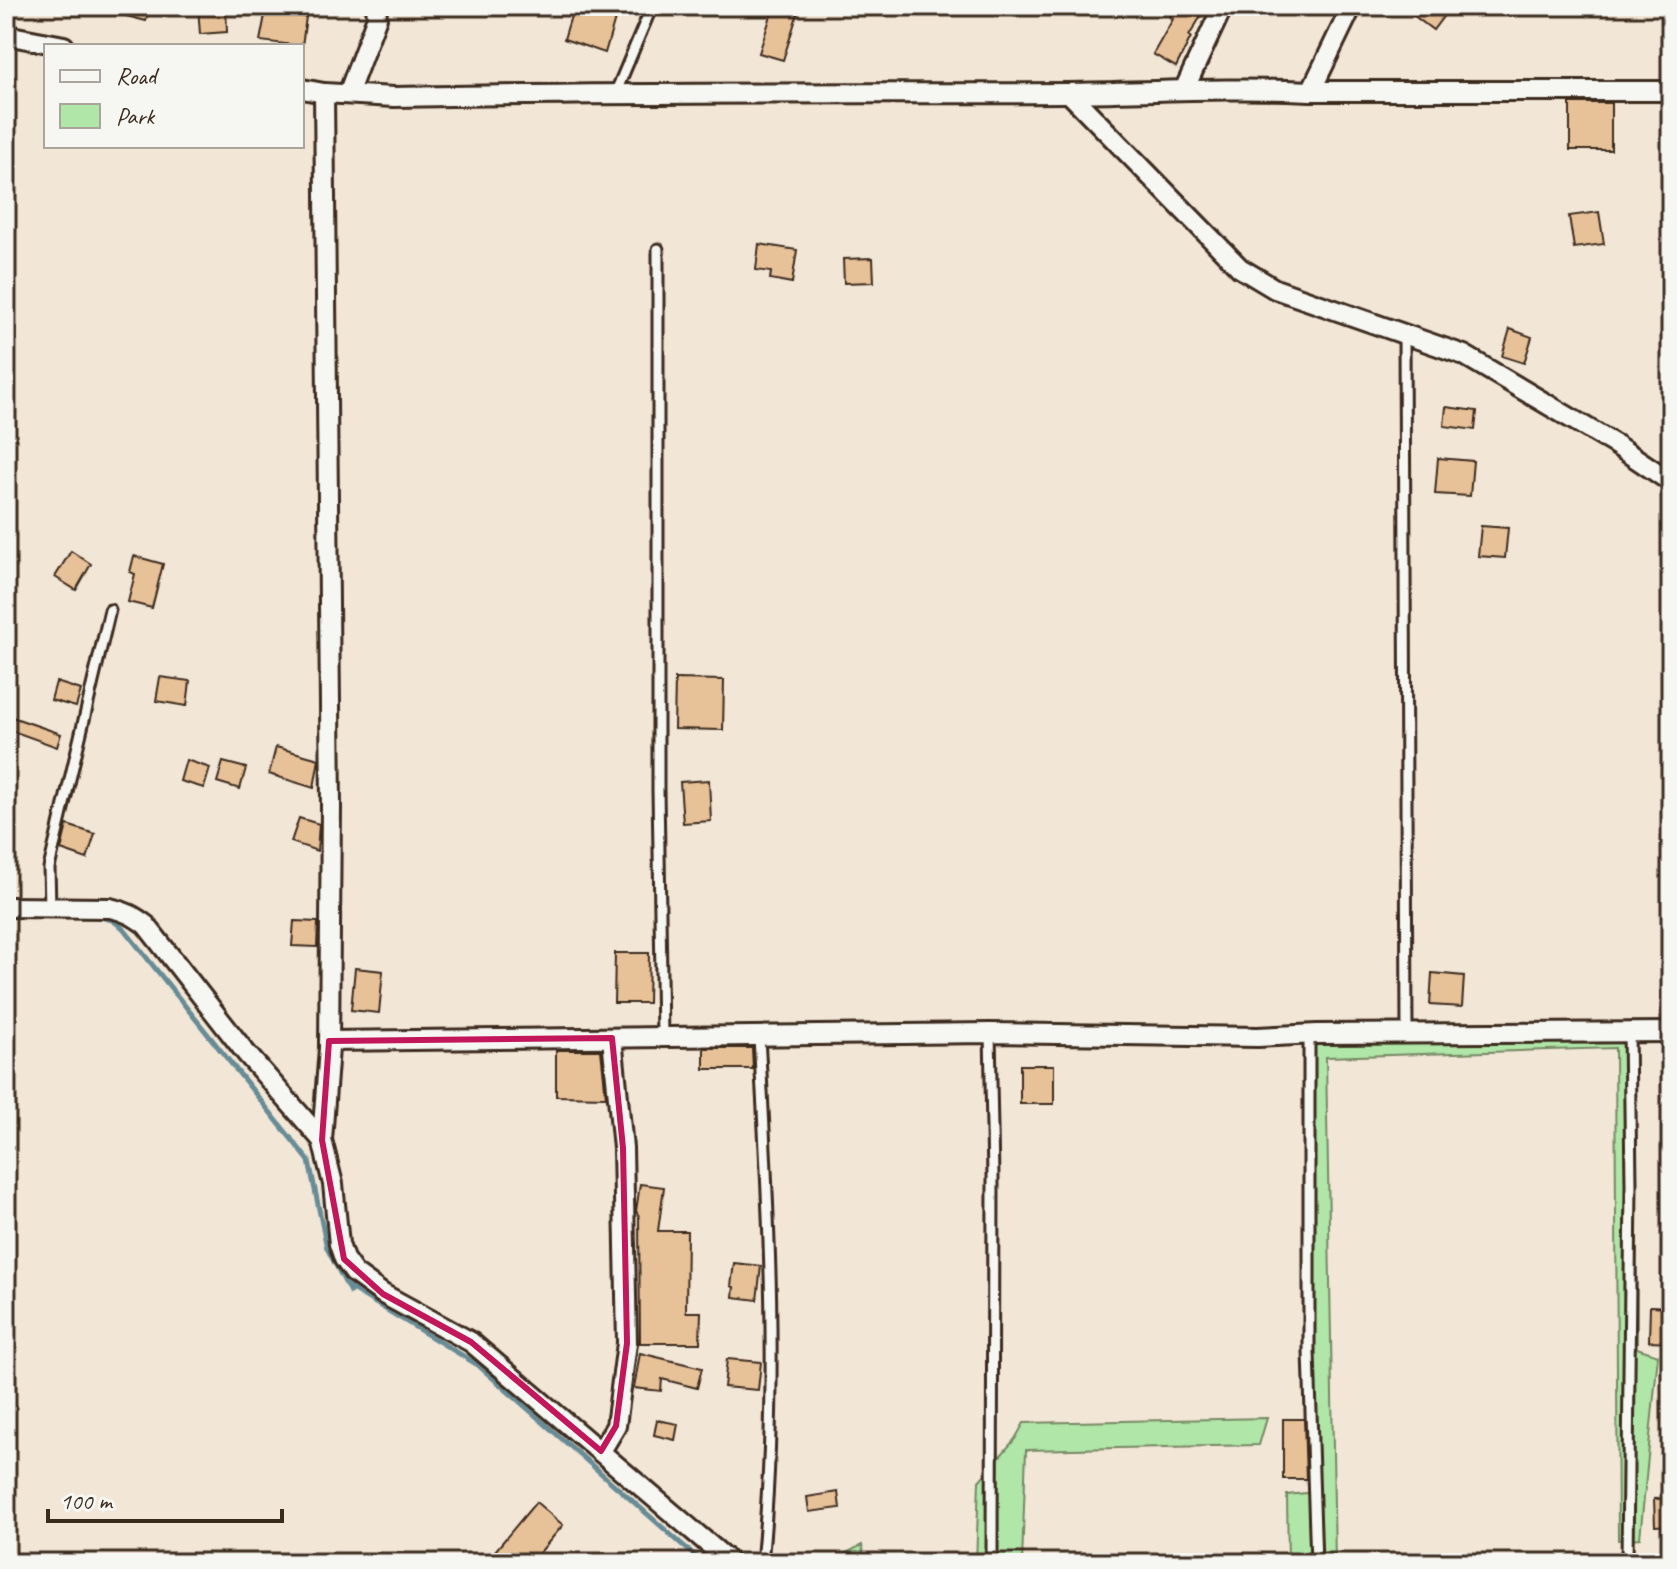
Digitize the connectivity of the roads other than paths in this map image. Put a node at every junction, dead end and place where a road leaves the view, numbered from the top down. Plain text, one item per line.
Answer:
1 (376, 6) edge
2 (652, 6) edge
3 (1223, 6) edge
4 (1352, 6) edge
5 (6, 35) edge
6 (53, 44) edge
7 (304, 89) edge
8 (1184, 90) junction
9 (1311, 91) junction
10 (1671, 91) edge
11 (324, 93) junction
12 (1069, 93) junction
13 (348, 94) junction
14 (615, 94) junction
15 (658, 249) dead end
16 (1404, 334) junction
17 (1671, 482) edge
18 (110, 610) dead end
19 (50, 906) junction
20 (6, 907) edge
21 (1629, 1031) junction
22 (1671, 1032) edge
23 (990, 1033) junction
24 (1407, 1033) junction
25 (1309, 1035) junction
26 (662, 1037) junction
27 (759, 1037) junction
28 (612, 1038) junction
29 (329, 1041) junction
30 (322, 1140) junction
31 (601, 1451) junction
32 (731, 1563) edge
33 (762, 1563) edge
34 (992, 1563) edge
35 (1316, 1563) edge
36 (1627, 1563) edge

1 - 13 street
2 - 14 lane
3 - 8 street
4 - 9 street
5 - 6 street
7 - 11 street
8 - 9 street
8 - 12 street
9 - 10 street
11 - 13 street
11 - 29 street
12 - 14 street
12 - 16 street
13 - 14 street
15 - 26 lane
16 - 17 street
16 - 24 lane
18 - 19 lane
19 - 20 street
19 - 30 street
21 - 22 street
21 - 24 street
21 - 36 lane
23 - 25 street
23 - 27 street
23 - 34 lane
24 - 25 street
25 - 35 lane
26 - 27 street
26 - 28 street
27 - 33 lane
28 - 29 street
28 - 31 street
29 - 30 street
30 - 31 street
31 - 32 street

